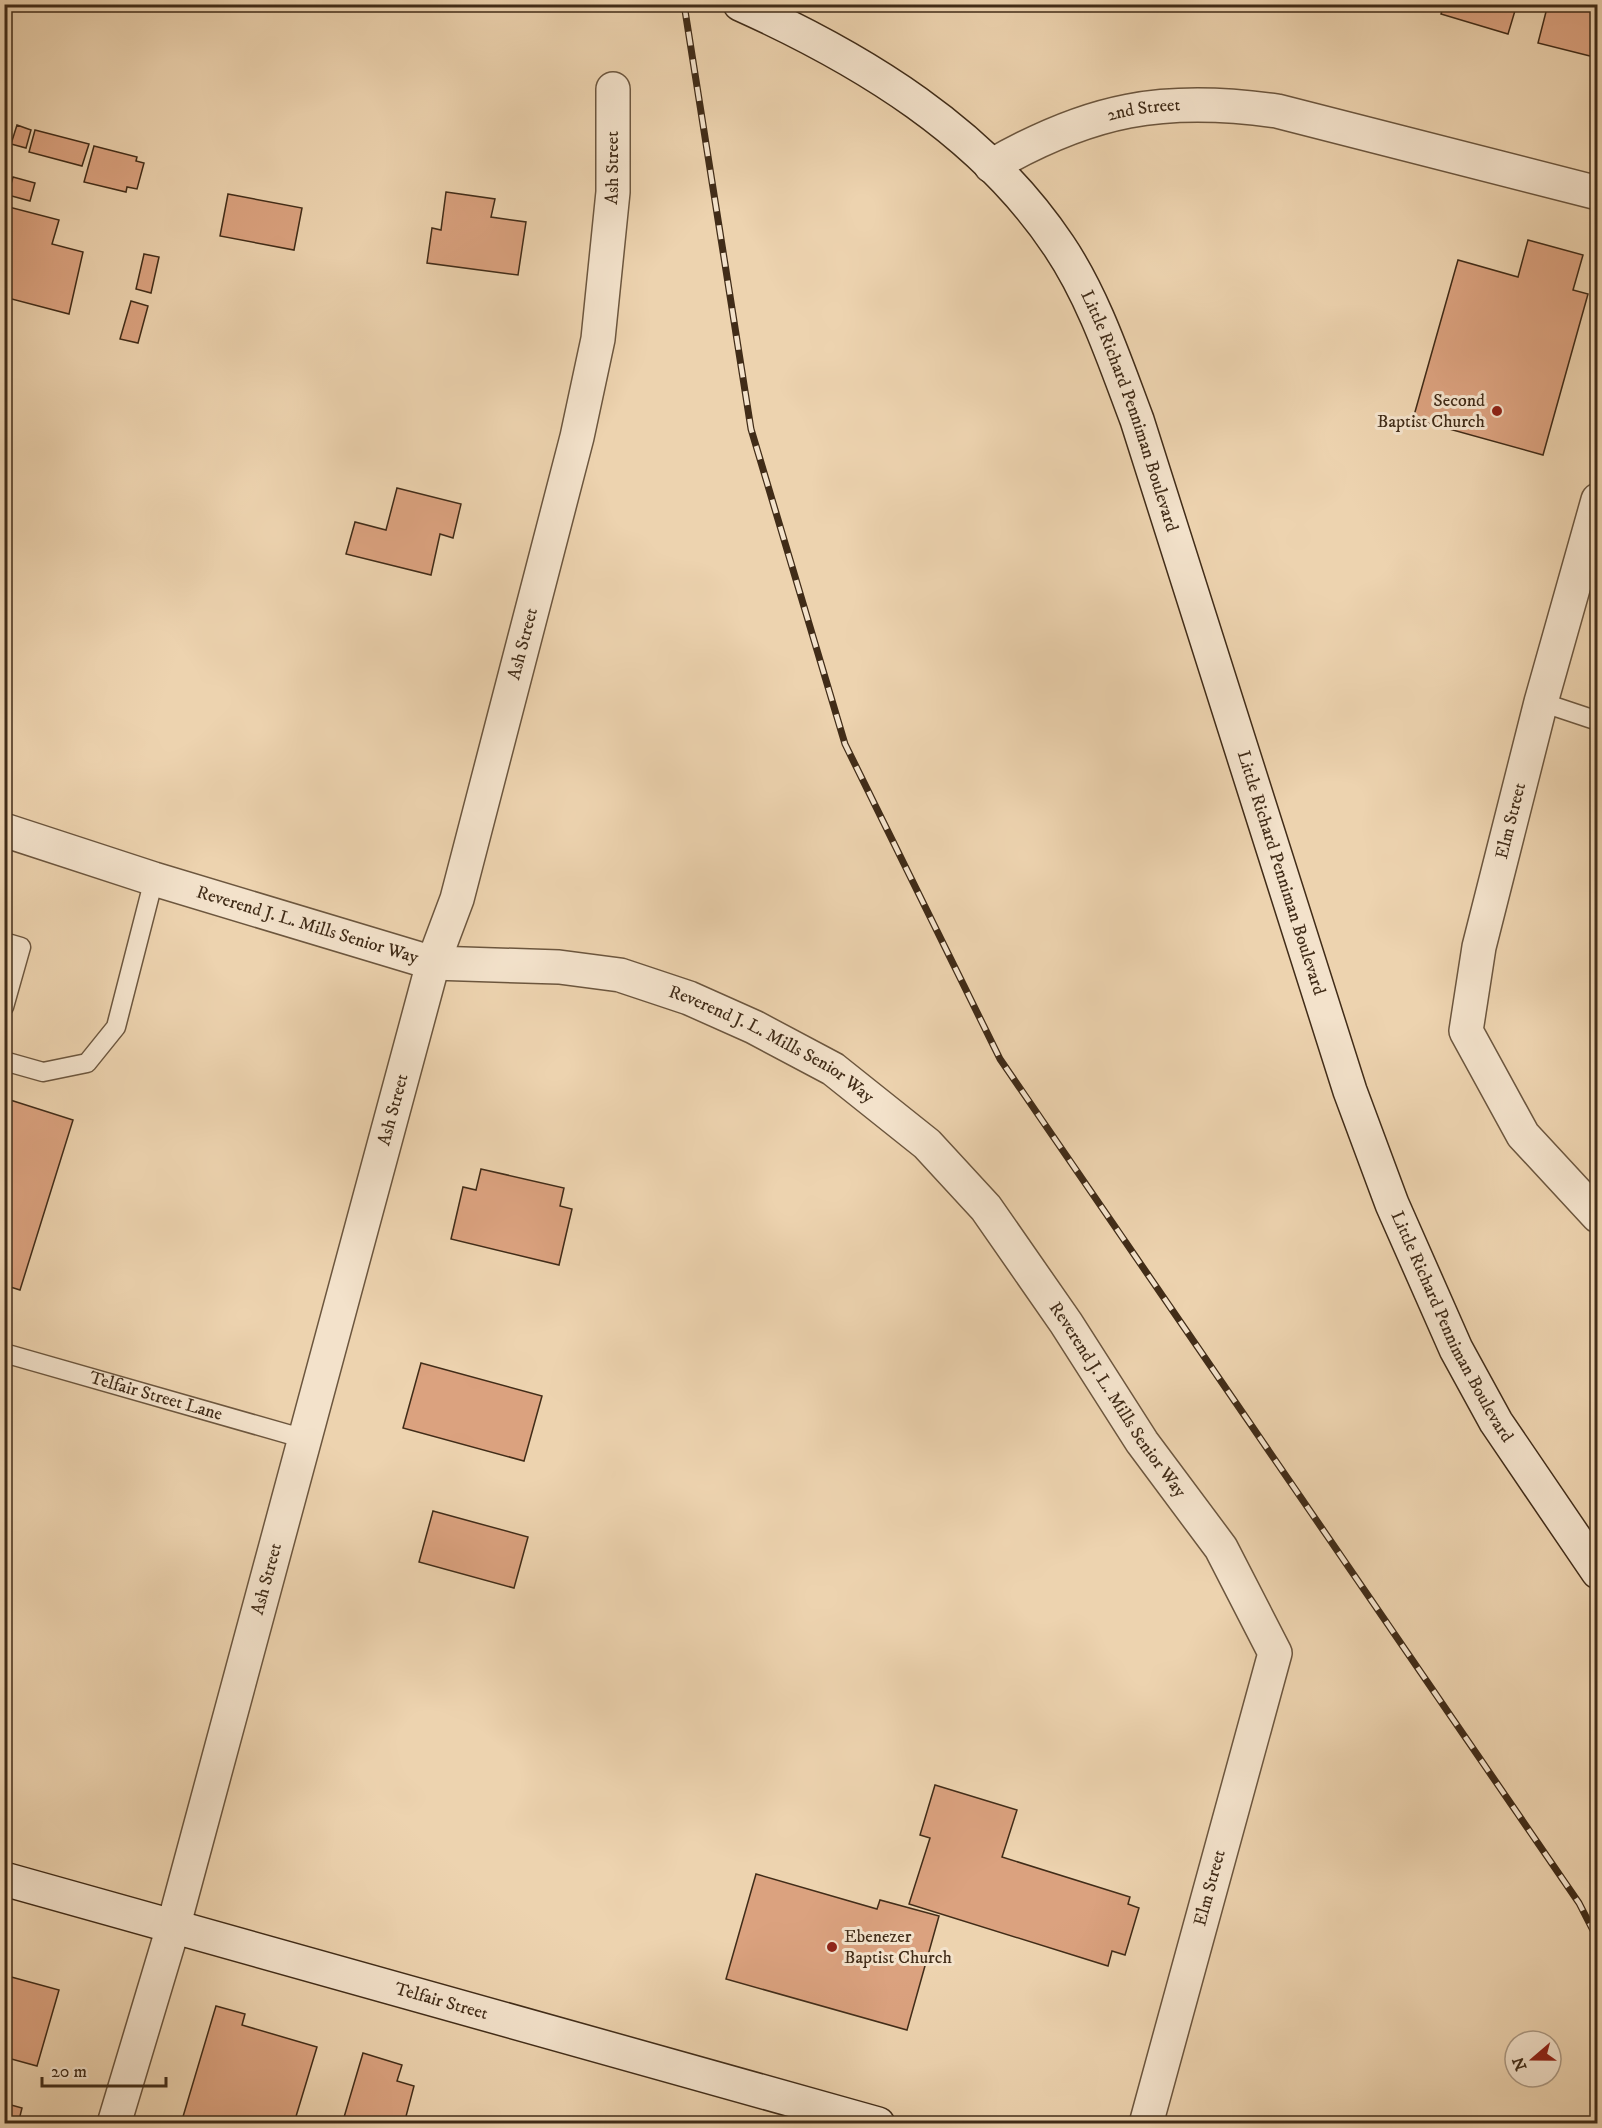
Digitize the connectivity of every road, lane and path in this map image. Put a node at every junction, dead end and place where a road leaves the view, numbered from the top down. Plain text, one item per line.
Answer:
1 (740, 4) edge
2 (614, 89) dead end
3 (991, 166) junction
4 (1598, 193) edge
5 (1598, 500) edge
6 (1541, 702) junction
7 (1598, 722) edge
8 (4, 830) edge
9 (154, 879) junction
10 (4, 942) edge
11 (433, 963) junction
12 (4, 1007) edge
13 (4, 1060) edge
14 (1598, 1216) edge
15 (4, 1353) edge
16 (305, 1438) junction
17 (1598, 1572) edge
18 (1275, 1653) joint
19 (4, 1879) edge
20 (174, 1924) junction
21 (114, 2124) edge
22 (878, 2124) edge
23 (1146, 2124) edge

1 - 3 street
2 - 11 street, Ash Street
3 - 4 street, 2nd Street
3 - 17 street, Little Richard Penniman Boulevard
5 - 6 street, Elm Street
6 - 7 lane
6 - 14 street, Elm Street
8 - 9 street, Reverend J. L. Mills Senior Way
9 - 11 street, Reverend J. L. Mills Senior Way
9 - 13 lane
10 - 12 lane
11 - 16 street, Ash Street
11 - 18 street, Reverend J. L. Mills Senior Way
15 - 16 lane, Telfair Street Lane
16 - 20 street, Ash Street
18 - 23 street, Elm Street
19 - 20 street, Telfair Street
20 - 21 street, Ash Street
20 - 22 street, Telfair Street

